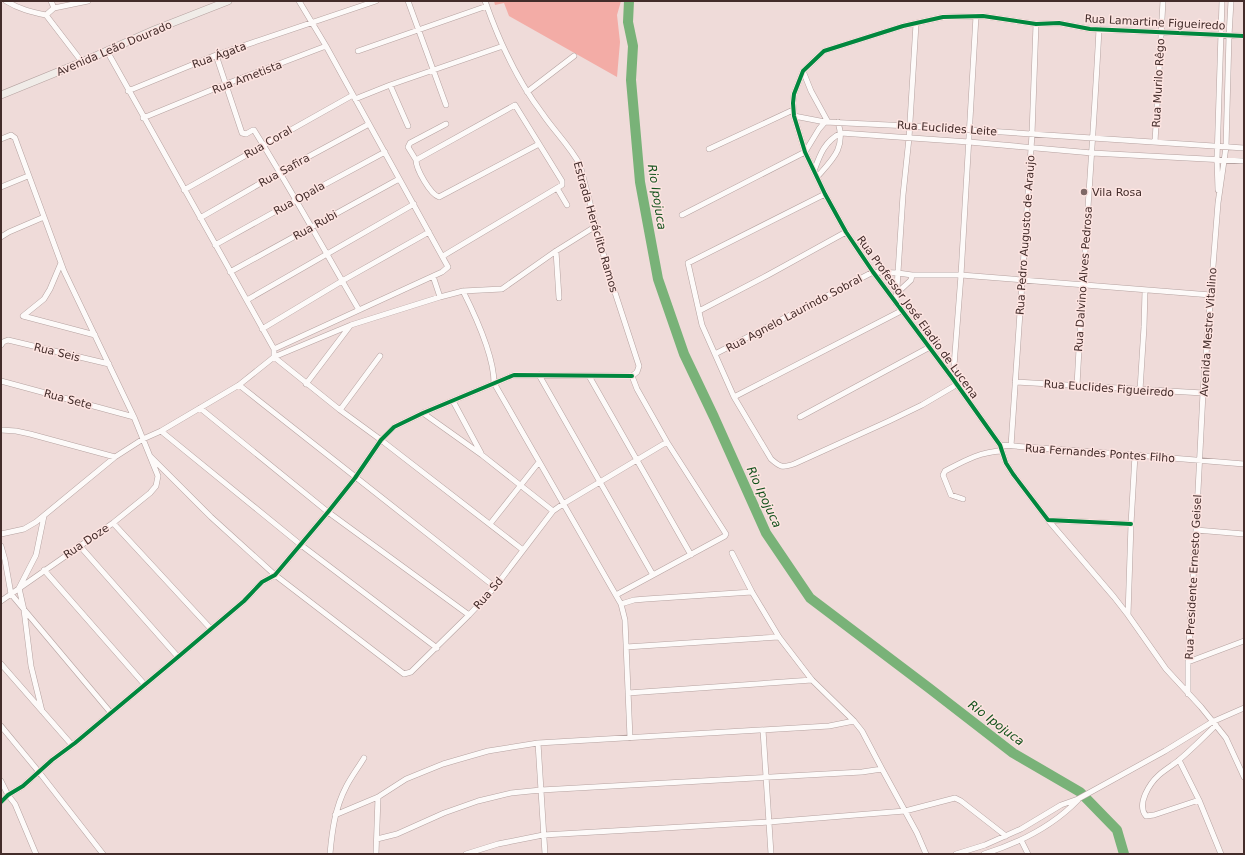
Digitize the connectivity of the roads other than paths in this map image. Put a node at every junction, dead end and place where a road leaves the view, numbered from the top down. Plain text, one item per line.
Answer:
1 (6, 1) edge
2 (51, 1) edge
3 (88, 1) edge
4 (228, 1) edge
5 (299, 1) edge
6 (376, 1) edge
7 (408, 1) edge
8 (1163, 1) edge
9 (1222, 1) edge
10 (1231, 1) edge
11 (486, 4) edge
12 (54, 8) junction
13 (46, 15) junction
14 (976, 16) junction
15 (312, 22) junction
16 (916, 24) junction
17 (1036, 24) junction
18 (1099, 29) junction
19 (418, 30) junction
20 (1161, 31) junction
21 (1221, 35) junction
22 (1228, 36) junction
23 (1244, 36) edge
24 (326, 46) junction
25 (503, 46) junction
26 (106, 51) junction
27 (358, 51) dead end
28 (216, 55) junction
29 (574, 56) dead end
30 (82, 62) junction
31 (810, 63) joint
32 (432, 70) junction
33 (803, 71) junction
34 (226, 84) junction
35 (390, 85) junction
36 (128, 91) junction
37 (527, 92) junction
38 (1, 95) edge
39 (354, 97) junction
40 (446, 106) dead end
41 (793, 110) junction
42 (1219, 111) junction
43 (1227, 112) junction
44 (794, 116) junction
45 (143, 118) junction
46 (826, 122) junction
47 (838, 122) junction
48 (369, 124) junction
49 (446, 124) dead end
50 (408, 126) dead end
51 (910, 126) junction
52 (970, 130) junction
53 (841, 133) junction
54 (1032, 134) junction
55 (909, 138) junction
56 (1093, 138) junction
57 (1, 139) edge
58 (969, 142) junction
59 (1155, 142) junction
60 (539, 144) junction
61 (264, 145) junction
62 (1031, 147) junction
63 (1218, 147) junction
64 (1226, 147) junction
65 (1244, 148) edge
66 (709, 149) dead end
67 (385, 152) junction
68 (805, 152) junction
69 (1092, 153) junction
70 (1217, 159) junction
71 (1225, 159) junction
72 (416, 160) junction
73 (1244, 160) edge
74 (814, 171) junction
75 (280, 172) junction
76 (28, 176) junction
77 (817, 178) junction
78 (399, 179) junction
79 (1, 187) edge
80 (557, 188) junction
81 (184, 190) junction
82 (825, 194) junction
83 (296, 200) junction
84 (1218, 203) junction
85 (414, 204) junction
86 (567, 205) dead end
87 (44, 216) junction
88 (682, 216) dead end
89 (200, 218) junction
90 (596, 226) junction
91 (311, 228) junction
92 (429, 232) junction
93 (846, 232) junction
94 (1, 237) edge
95 (215, 245) junction
96 (556, 251) junction
97 (326, 254) junction
98 (443, 256) junction
99 (62, 263) junction
100 (230, 272) junction
101 (872, 272) junction
102 (898, 273) junction
103 (912, 275) junction
104 (961, 275) junction
105 (434, 276) junction
106 (1022, 280) junction
107 (342, 281) junction
108 (1082, 284) junction
109 (1145, 290) junction
110 (463, 291) junction
111 (897, 293) junction
112 (1211, 295) junction
113 (440, 297) junction
114 (559, 298) dead end
115 (246, 300) junction
116 (896, 303) junction
117 (359, 310) junction
118 (699, 311) junction
119 (901, 311) junction
120 (351, 325) junction
121 (262, 329) junction
122 (95, 335) junction
123 (1, 345) edge
124 (928, 348) junction
125 (274, 349) junction
126 (715, 354) junction
127 (380, 356) dead end
128 (274, 357) junction
129 (109, 364) junction
130 (539, 375) junction
131 (588, 376) junction
132 (632, 376) junction
133 (952, 379) junction
134 (1, 381) edge
135 (1015, 382) junction
136 (494, 383) junction
137 (306, 384) junction
138 (239, 385) junction
139 (956, 385) junction
140 (1077, 386) junction
141 (1140, 390) junction
142 (1203, 393) junction
143 (734, 397) junction
144 (453, 401) junction
145 (200, 408) junction
146 (340, 410) junction
147 (423, 413) junction
148 (134, 417) junction
149 (800, 417) dead end
150 (1, 430) edge
151 (161, 431) junction
152 (144, 439) junction
153 (381, 440) junction
154 (667, 442) junction
155 (1011, 446) junction
156 (1001, 448) junction
157 (482, 455) junction
158 (1135, 455) junction
159 (150, 456) junction
160 (116, 457) junction
161 (636, 461) junction
162 (1200, 461) junction
163 (539, 462) junction
164 (1244, 464) edge
165 (355, 478) junction
166 (600, 482) junction
167 (520, 486) junction
168 (963, 499) dead end
169 (563, 504) junction
170 (553, 511) junction
171 (328, 512) junction
172 (44, 516) junction
173 (1048, 520) junction
174 (113, 523) junction
175 (490, 524) junction
176 (1131, 524) junction
177 (1196, 530) junction
178 (1, 534) edge
179 (1244, 534) edge
180 (79, 545) junction
181 (301, 545) junction
182 (1, 546) edge
183 (523, 550) junction
184 (732, 553) dead end
185 (691, 555) junction
186 (44, 570) junction
187 (275, 574) junction
188 (653, 575) junction
189 (495, 587) junction
190 (19, 588) junction
191 (752, 592) junction
192 (11, 594) junction
193 (616, 595) junction
194 (1, 601) edge
195 (621, 604) junction
196 (24, 610) junction
197 (469, 615) junction
198 (1128, 615) junction
199 (211, 630) junction
200 (779, 637) junction
201 (1244, 641) edge
202 (626, 647) junction
203 (437, 648) junction
204 (178, 658) junction
205 (1188, 662) junction
206 (1, 664) edge
207 (812, 680) junction
208 (145, 685) junction
209 (628, 692) junction
210 (1188, 694) junction
211 (1244, 708) edge
212 (42, 711) junction
213 (111, 713) junction
214 (854, 721) junction
215 (1212, 722) junction
216 (1, 726) edge
217 (1216, 726) junction
218 (763, 730) junction
219 (630, 738) junction
220 (538, 743) junction
221 (72, 745) junction
222 (364, 758) dead end
223 (1179, 760) junction
224 (882, 769) junction
225 (39, 772) junction
226 (766, 777) junction
227 (1244, 777) edge
228 (1, 781) edge
229 (541, 790) junction
230 (8, 795) junction
231 (378, 797) junction
232 (1080, 797) junction
233 (1199, 800) junction
234 (1, 802) edge
235 (905, 811) junction
236 (335, 815) junction
237 (769, 822) junction
238 (543, 835) junction
239 (1006, 836) junction
240 (377, 839) junction
241 (1021, 840) junction
242 (36, 854) edge
243 (103, 854) edge
244 (330, 854) edge
245 (376, 854) edge
246 (466, 854) edge
247 (544, 854) edge
248 (771, 854) edge
249 (926, 854) edge
250 (956, 854) edge
251 (984, 854) edge
252 (1028, 854) edge
253 (1221, 854) edge

1 - 13 street
2 - 12 street
3 - 12 street
4 - 26 main road, Avenida Leão Dourado
5 - 15 street
6 - 15 street, Rua Ágata
7 - 19 street
8 - 20 street, Rua Murilo Rêgo
9 - 21 street, Avenida Mestre Vitalino
10 - 22 street, Avenida Mestre Vitalino
11 - 19 street
11 - 25 street, Estrada Heráclito Ramos
12 - 13 street
13 - 30 street
14 - 16 street, Rua Lamartine Figueiredo
14 - 17 street, Rua Lamartine Figueiredo
14 - 52 street, Rua Professor José Eladio de Lucena
15 - 24 street
15 - 28 street, Rua Ágata
16 - 31 street, Rua Lamartine Figueiredo
16 - 51 street
17 - 18 street, Rua Lamartine Figueiredo
17 - 54 street, Rua Pedro Augusto de Araujo
18 - 20 street, Rua Lamartine Figueiredo
18 - 56 street, Rua Dalvino Alves Pedrosa
19 - 27 street
19 - 32 street
20 - 21 street, Rua Lamartine Figueiredo
20 - 59 street, Rua Murilo Rêgo
21 - 22 street, Rua Lamartine Figueiredo
21 - 42 street, Avenida Mestre Vitalino
22 - 23 street, Rua Lamartine Figueiredo
22 - 43 street, Avenida Mestre Vitalino
24 - 34 street, Rua Ametista
24 - 39 street
25 - 32 street, Rua Coral
25 - 37 street, Estrada Heráclito Ramos
26 - 30 main road, Avenida Leão Dourado
26 - 36 street
28 - 34 street
28 - 36 street, Rua Ágata
29 - 37 street
30 - 38 main road, Avenida Leão Dourado
31 - 33 street, Rua Professor José Eladio de Lucena
32 - 35 street, Rua Coral
32 - 40 street
33 - 41 street, Rua Professor José Eladio de Lucena
33 - 46 street
34 - 45 street, Rua Ametista
34 - 61 street
35 - 39 street, Rua Coral
35 - 50 street
36 - 45 street
37 - 90 street, Estrada Heráclito Ramos
39 - 48 street
39 - 61 street, Rua Coral
41 - 44 street, Rua Professor José Eladio de Lucena
41 - 66 street
42 - 43 street
42 - 63 street, Avenida Mestre Vitalino
43 - 64 street, Avenida Mestre Vitalino
44 - 46 street, Rua Euclides Leite
44 - 68 street, Rua Professor José Eladio de Lucena
45 - 81 street
46 - 47 street, Rua Euclides Leite
46 - 68 street
47 - 51 street, Rua Euclides Leite
47 - 53 street
48 - 67 street
48 - 75 street, Rua Safira
49 - 72 street
51 - 52 street, Rua Euclides Leite
51 - 55 street
52 - 54 street, Rua Euclides Leite
52 - 58 street, Rua Professor José Eladio de Lucena
53 - 55 street, Rua Euclides Leite
53 - 74 street
53 - 77 street
54 - 56 street, Rua Euclides Leite
54 - 62 street, Rua Pedro Augusto de Araujo
55 - 58 street, Rua Euclides Leite
55 - 102 street
56 - 59 street, Rua Euclides Leite
56 - 69 street, Rua Dalvino Alves Pedrosa
57 - 76 street
58 - 62 street, Rua Euclides Leite
58 - 104 street, Rua Professor José Eladio de Lucena
59 - 63 street, Rua Euclides Leite
60 - 72 street
60 - 72 street
60 - 80 street
61 - 75 street
61 - 81 street, Rua Coral
62 - 69 street, Rua Euclides Leite
62 - 106 street, Rua Pedro Augusto de Araujo
63 - 64 street, Rua Euclides Leite
63 - 70 street, Avenida Mestre Vitalino
64 - 65 street, Rua Euclides Leite
64 - 71 street, Avenida Mestre Vitalino
67 - 78 street
67 - 83 street, Rua Opala
68 - 74 street, Rua Professor José Eladio de Lucena
68 - 88 street
69 - 70 street, Rua Euclides Leite
69 - 108 street, Rua Dalvino Alves Pedrosa
70 - 71 street, Rua Euclides Leite
70 - 84 street, Avenida Mestre Vitalino
71 - 73 street, Rua Euclides Leite
71 - 84 street, Avenida Mestre Vitalino
74 - 77 street, Rua Professor José Eladio de Lucena
75 - 83 street
75 - 89 street, Rua Safira
76 - 79 street
76 - 87 street
77 - 82 street, Rua Professor José Eladio de Lucena
78 - 85 street
78 - 91 street, Rua Rubi
80 - 86 street
80 - 98 street
81 - 89 street
82 - 93 street, Rua Professor José Eladio de Lucena
82 - 118 street
83 - 91 street
83 - 95 street, Rua Opala
84 - 112 street, Avenida Mestre Vitalino
85 - 92 street
85 - 97 street
87 - 94 street
87 - 99 street
89 - 95 street
90 - 96 street
90 - 132 street, Estrada Heráclito Ramos
91 - 97 street
91 - 100 street, Rua Rubi
92 - 98 street
92 - 107 street
93 - 101 street, Rua Professor José Eladio de Lucena
93 - 118 street
95 - 100 street
96 - 110 street
96 - 114 street
97 - 107 street
97 - 115 street
98 - 105 street
99 - 122 street
99 - 122 street
100 - 115 street
101 - 102 street
101 - 116 street, Rua Professor José Eladio de Lucena
101 - 126 street, Rua Agnelo Laurindo Sobral
102 - 103 street
102 - 111 street
103 - 104 street
103 - 111 street
104 - 106 street
104 - 133 street, Rua Professor José Eladio de Lucena
105 - 113 street
105 - 117 street
106 - 108 street
106 - 135 street, Rua Pedro Augusto de Araujo
107 - 117 street
107 - 121 street
108 - 109 street
108 - 140 street, Rua Dalvino Alves Pedrosa
109 - 112 street
109 - 141 street
110 - 113 street
110 - 136 street
111 - 116 street
112 - 142 street, Avenida Mestre Vitalino
113 - 120 street
115 - 121 street
116 - 119 street, Rua Professor José Eladio de Lucena
117 - 125 street
118 - 126 street
119 - 124 street, Rua Professor José Eladio de Lucena
119 - 143 street
120 - 128 street
120 - 137 street
121 - 125 street
122 - 129 street
123 - 129 street, Rua Seis
124 - 133 street, Rua Professor José Eladio de Lucena
124 - 149 street
125 - 128 street
126 - 143 street
127 - 146 street
128 - 137 street
128 - 138 street
129 - 148 street
130 - 131 street
130 - 136 street
130 - 166 street
131 - 132 street
131 - 161 street
132 - 154 street
133 - 139 street, Rua Professor José Eladio de Lucena
134 - 148 street, Rua Sete
135 - 140 street, Rua Euclides Figueiredo
135 - 155 street, Rua Pedro Augusto de Araujo
136 - 144 street
136 - 163 street
137 - 146 street
138 - 145 street
138 - 165 street
139 - 143 street
139 - 156 street, Rua Professor José Eladio de Lucena
140 - 141 street, Rua Euclides Figueiredo
141 - 142 street, Rua Euclides Figueiredo
142 - 162 street, Avenida Mestre Vitalino
144 - 147 street
144 - 157 street
145 - 151 street
145 - 171 street
146 - 153 street
147 - 153 street
147 - 157 street
148 - 152 street
150 - 160 street
151 - 152 street
151 - 181 street
152 - 159 street
152 - 160 street
153 - 165 street
153 - 175 street
154 - 161 street, Rua Sd
154 - 185 street
155 - 156 street, Rua Fernandes Pontes Filho
155 - 158 street, Rua Fernandes Pontes Filho
156 - 168 street, Rua Fernandes Pontes Filho
156 - 173 street, Rua Professor José Eladio de Lucena
157 - 167 street
158 - 162 street, Rua Fernandes Pontes Filho
158 - 176 street
159 - 174 street, Rua Doze
159 - 187 street
160 - 172 street
161 - 166 street, Rua Sd
161 - 185 street
162 - 164 street, Rua Fernandes Pontes Filho
162 - 177 street, Rua Presidente Ernesto Geisel
163 - 167 street
163 - 169 street
165 - 171 street
165 - 189 street
166 - 169 street, Rua Sd
166 - 188 street
167 - 170 street
167 - 175 street
169 - 170 street, Rua Sd
169 - 193 street
170 - 183 street, Rua Sd
171 - 181 street
171 - 197 street
172 - 178 street
172 - 190 street
173 - 176 street
173 - 198 street, Rua Professor José Eladio de Lucena
174 - 180 street, Rua Doze
174 - 199 street
175 - 183 street
176 - 198 street
177 - 179 street
177 - 205 street, Rua Presidente Ernesto Geisel
180 - 186 street, Rua Doze
180 - 204 street
181 - 187 street
181 - 203 street
182 - 192 street
183 - 189 street, Rua Sd
184 - 191 street
185 - 188 street
186 - 190 street, Rua Doze
186 - 208 street
187 - 199 street
187 - 203 street, Rua Sd
188 - 193 street
189 - 197 street, Rua Sd
190 - 192 street, Rua Doze
190 - 196 street
191 - 195 street
191 - 200 street
192 - 194 street, Rua Doze
192 - 196 street
193 - 195 street
195 - 202 street
196 - 212 street
196 - 213 street
197 - 203 street, Rua Sd
198 - 210 street, Rua Professor José Eladio de Lucena
199 - 204 street
200 - 202 street
200 - 207 street
201 - 205 street
202 - 209 street
204 - 208 street
205 - 210 street, Rua Presidente Ernesto Geisel
206 - 212 street
207 - 209 street
207 - 214 street
208 - 213 street
209 - 219 street
210 - 215 street, Rua Professor José Eladio de Lucena
211 - 215 street
212 - 221 street
213 - 221 street
214 - 218 street
214 - 224 street
215 - 217 street, Rua Professor José Eladio de Lucena
215 - 232 street
216 - 225 street
217 - 223 street
217 - 227 street, Rua Professor José Eladio de Lucena
218 - 219 street
218 - 226 street
219 - 220 street
220 - 229 street
220 - 231 street
221 - 225 street
222 - 236 street
223 - 233 street
223 - 233 street
224 - 226 street
224 - 235 street
225 - 230 street
225 - 243 street
226 - 229 street
226 - 237 street
228 - 230 street
229 - 238 street
229 - 240 street
230 - 234 street
230 - 242 street
231 - 236 street
231 - 240 street
232 - 239 street
232 - 241 street
233 - 253 street
235 - 237 street
235 - 239 street
235 - 249 street
236 - 244 street
237 - 238 street
237 - 248 street
238 - 246 street
238 - 247 street
239 - 250 street
240 - 245 street
241 - 251 street
241 - 252 street

